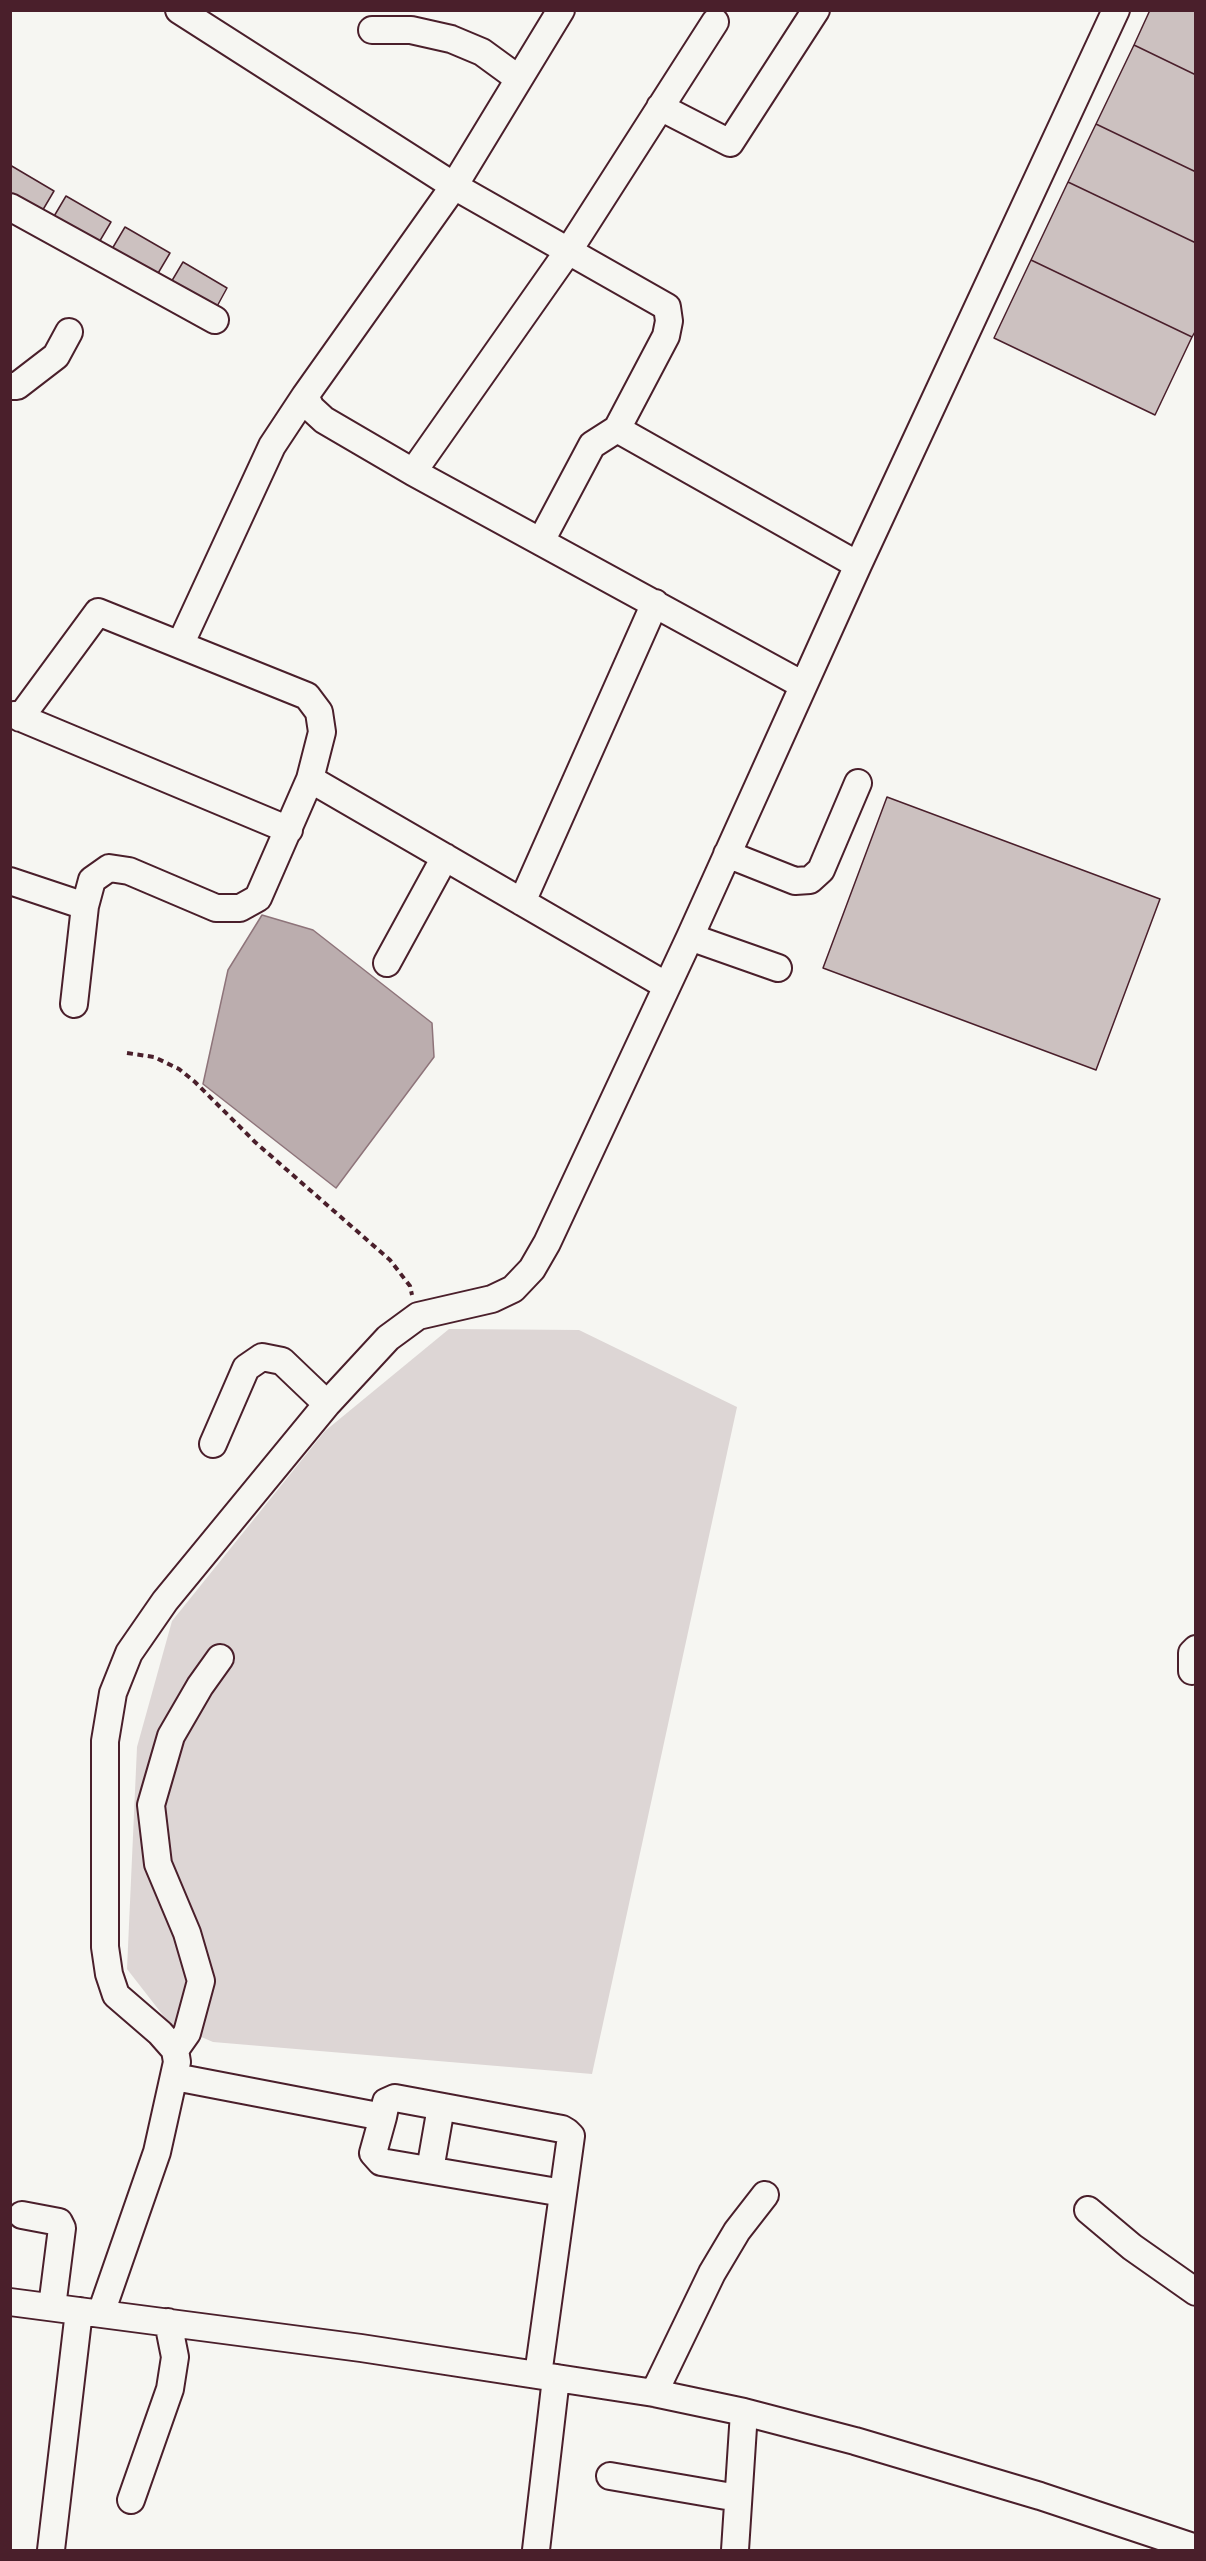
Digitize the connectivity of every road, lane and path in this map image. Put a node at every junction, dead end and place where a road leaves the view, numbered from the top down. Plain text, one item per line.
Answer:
1 (179, 10) edge
2 (561, 10) edge
3 (816, 10) edge
4 (1116, 10) edge
5 (715, 22) dead end
6 (372, 30) dead end
7 (519, 79) junction
8 (660, 106) junction
9 (454, 186) junction
10 (10, 207) edge
11 (569, 250) junction
12 (215, 320) dead end
13 (69, 332) dead end
14 (10, 386) edge
15 (305, 396) junction
16 (617, 429) junction
17 (413, 472) junction
18 (541, 541) junction
19 (858, 565) junction
20 (655, 603) junction
21 (180, 645) junction
22 (803, 685) junction
23 (310, 779) junction
24 (858, 783) dead end
25 (289, 830) junction
26 (727, 854) junction
27 (445, 857) junction
28 (10, 881) edge
29 (522, 902) junction
30 (85, 906) junction
31 (690, 937) junction
32 (387, 963) dead end
33 (778, 968) dead end
34 (666, 986) junction
35 (74, 1004) dead end
36 (127, 1053) dead end
37 (418, 1316) junction
38 (327, 1404) junction
39 (213, 1444) dead end
40 (220, 1658) dead end
41 (176, 2050) junction
42 (175, 2077) junction
43 (441, 2107) junction
44 (383, 2117) junction
45 (430, 2170) junction
46 (563, 2193) junction
47 (765, 2195) dead end
48 (1088, 2210) dead end
49 (22, 2215) dead end
50 (1196, 2292) edge
51 (10, 2302) edge
52 (52, 2307) junction
53 (90, 2312) junction
54 (168, 2322) junction
55 (547, 2376) junction
56 (654, 2392) junction
57 (744, 2412) junction
58 (610, 2476) dead end
59 (738, 2498) junction
60 (131, 2500) dead end
61 (1196, 2548) edge
62 (51, 2550) edge
63 (536, 2550) edge
64 (735, 2550) edge

1 - 9 street
2 - 7 street
3 - 8 street
4 - 19 street
5 - 8 street
6 - 7 street
7 - 9 street
8 - 11 street
9 - 11 street
9 - 15 street
10 - 12 street
11 - 16 street
11 - 17 street
13 - 14 street
15 - 17 street
15 - 21 street
16 - 18 street
16 - 19 street
17 - 18 street
18 - 20 street
19 - 22 street
20 - 22 street
20 - 29 street
21 - 23 street
21 - 25 street
22 - 26 street
23 - 25 street
23 - 27 street
24 - 26 street
25 - 30 street
26 - 31 street
27 - 29 street
27 - 32 street
28 - 30 street
29 - 34 street
30 - 35 street
31 - 33 street
31 - 34 street
34 - 37 street
36 - 37 path
37 - 38 street
38 - 39 street
38 - 41 street
40 - 41 street
41 - 42 street
42 - 44 street
42 - 53 street
43 - 44 street
43 - 45 street
43 - 46 street
44 - 45 street
45 - 46 street
46 - 55 street
47 - 56 street
48 - 50 street
49 - 52 street
51 - 52 street
52 - 53 street
53 - 54 street
53 - 62 street
54 - 55 street
54 - 60 street
55 - 56 street
55 - 63 street
56 - 57 street
57 - 59 street
57 - 61 street
58 - 59 street
59 - 64 street

